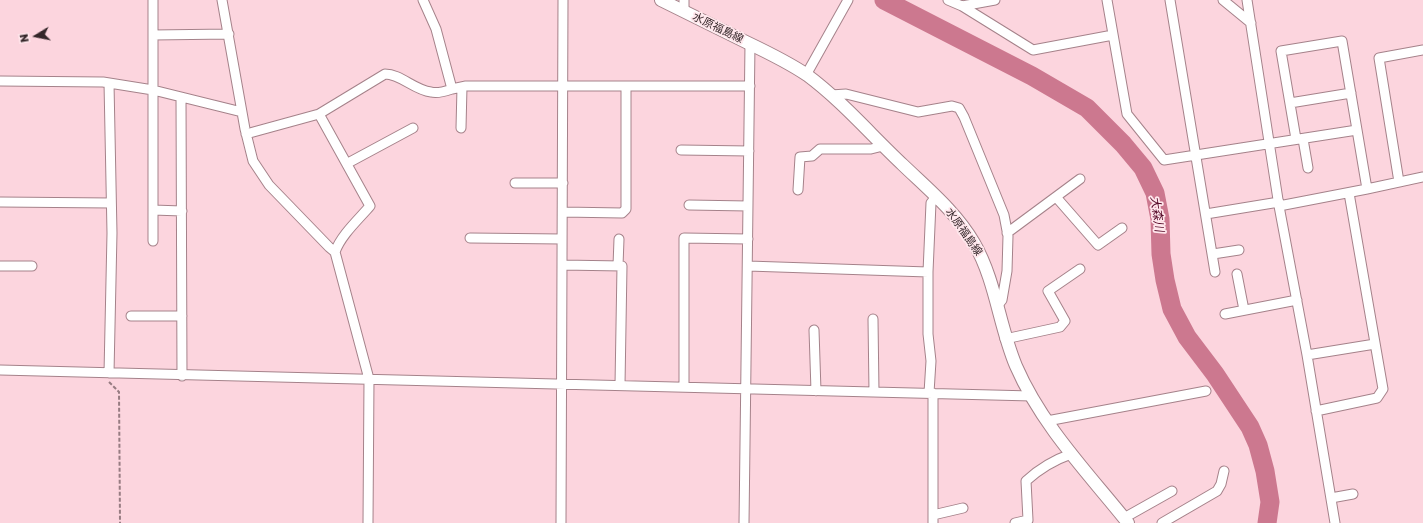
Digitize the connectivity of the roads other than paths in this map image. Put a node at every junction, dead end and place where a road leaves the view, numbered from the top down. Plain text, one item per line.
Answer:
1 (153, 0) edge
2 (222, 0) edge
3 (423, 0) edge
4 (563, 0) edge
5 (661, 0) edge
6 (848, 0) edge
7 (948, 0) edge
8 (995, 0) edge
9 (1107, 0) edge
10 (1170, 0) edge
11 (1223, 0) edge
12 (1247, 0) edge
13 (684, 6) edge
14 (962, 6) junction
15 (1251, 23) junction
16 (229, 34) junction
17 (1113, 35) junction
18 (153, 36) junction
19 (750, 44) junction
20 (1423, 50) edge
21 (806, 75) junction
22 (0, 81) edge
23 (109, 83) junction
24 (563, 86) junction
25 (626, 86) junction
26 (750, 86) junction
27 (462, 87) junction
28 (452, 89) junction
29 (153, 90) junction
30 (1351, 94) junction
31 (831, 95) junction
32 (181, 97) junction
33 (1290, 103) junction
34 (242, 112) junction
35 (320, 114) junction
36 (413, 128) dead end
37 (461, 128) dead end
38 (1357, 130) junction
39 (246, 134) junction
40 (1299, 139) junction
41 (1269, 143) junction
42 (883, 146) junction
43 (681, 150) dead end
44 (749, 151) junction
45 (1196, 155) junction
46 (348, 164) junction
47 (1308, 168) dead end
48 (1423, 177) edge
49 (1080, 179) dead end
50 (1399, 182) junction
51 (515, 183) dead end
52 (563, 183) junction
53 (1367, 189) junction
54 (798, 190) dead end
55 (1349, 193) junction
56 (936, 197) junction
57 (1056, 197) junction
58 (0, 202) edge
59 (111, 203) junction
60 (1279, 204) junction
61 (689, 205) dead end
62 (748, 206) junction
63 (153, 210) junction
64 (182, 210) junction
65 (562, 212) junction
66 (1206, 214) junction
67 (1122, 228) dead end
68 (1007, 233) junction
69 (470, 238) dead end
70 (562, 238) junction
71 (748, 238) junction
72 (619, 239) dead end
73 (153, 241) dead end
74 (1239, 250) dead end
75 (335, 252) junction
76 (1213, 254) junction
77 (562, 265) junction
78 (0, 266) edge
79 (32, 266) dead end
80 (618, 266) junction
81 (748, 266) junction
82 (1080, 269) dead end
83 (928, 272) junction
84 (1215, 272) dead end
85 (1237, 274) dead end
86 (1297, 300) junction
87 (997, 306) junction
88 (1244, 310) junction
89 (1225, 314) dead end
90 (131, 316) dead end
91 (182, 316) junction
92 (873, 319) dead end
93 (814, 330) dead end
94 (1005, 339) junction
95 (1375, 344) junction
96 (1307, 355) junction
97 (0, 370) edge
98 (108, 373) junction
99 (182, 376) junction
100 (369, 379) junction
101 (562, 384) junction
102 (620, 386) junction
103 (684, 387) junction
104 (746, 389) junction
105 (816, 391) junction
106 (1206, 391) dead end
107 (874, 392) junction
108 (931, 393) junction
109 (1032, 396) junction
110 (1316, 410) junction
111 (1047, 421) junction
112 (1071, 454) junction
113 (1224, 471) dead end
114 (1172, 491) dead end
115 (1353, 494) dead end
116 (1331, 498) junction
117 (963, 508) dead end
118 (933, 519) edge
119 (1126, 520) edge
120 (368, 523) edge
121 (561, 523) edge
122 (744, 523) edge
123 (1015, 523) edge
124 (1162, 523) edge
125 (1336, 523) edge

1 - 18 street
2 - 16 street
3 - 28 street
4 - 24 street
5 - 13 main road, 水原福島線
6 - 21 street
7 - 14 street
8 - 14 street
9 - 17 street
10 - 45 street
11 - 15 street
12 - 15 street
13 - 19 main road, 水原福島線
14 - 17 street
15 - 41 street
16 - 18 street
16 - 34 street
17 - 45 street
18 - 29 street
19 - 21 main road, 水原福島線
19 - 26 street
20 - 50 street
21 - 31 main road, 水原福島線
22 - 23 street
23 - 29 street
23 - 59 street
24 - 25 street
24 - 27 street
24 - 52 street
25 - 26 street
25 - 65 street
26 - 44 street
27 - 28 street
27 - 37 street
28 - 35 street
29 - 32 street
29 - 63 street
30 - 33 street
30 - 33 street
30 - 38 street
31 - 42 main road, 水原福島線
31 - 68 street
32 - 34 street
32 - 64 street
33 - 40 street
34 - 39 street
35 - 39 street
35 - 46 street
36 - 46 street
38 - 40 street
38 - 53 street
39 - 75 street
40 - 41 street
40 - 47 street
41 - 45 street
41 - 60 street
42 - 54 street
42 - 56 main road, 水原福島線
43 - 44 street
44 - 62 street
45 - 66 street
46 - 75 street
48 - 50 street
49 - 57 street
50 - 53 street
51 - 52 street
52 - 65 street
53 - 55 street
55 - 60 street
55 - 95 street
56 - 83 street
56 - 87 main road, 水原福島線
57 - 67 street
57 - 68 street
58 - 59 street
59 - 98 street
60 - 66 street
60 - 86 street
61 - 62 street
62 - 71 street
63 - 64 street
63 - 73 street
64 - 91 street
65 - 70 street
66 - 76 street
68 - 87 street
69 - 70 street
70 - 77 street
71 - 81 street
71 - 103 street
72 - 80 street
74 - 76 street
75 - 100 street
76 - 84 street
77 - 80 street
77 - 101 street
78 - 79 street
80 - 102 street
81 - 83 street
81 - 104 street
82 - 94 street
83 - 108 street
85 - 88 street
86 - 88 street
86 - 96 street
87 - 94 main road, 水原福島線
88 - 89 street
90 - 91 street
91 - 99 street
92 - 107 street
93 - 105 street
94 - 109 main road, 水原福島線
95 - 96 street
95 - 110 street
96 - 110 street
97 - 98 street
98 - 99 street
99 - 100 street
100 - 101 street
100 - 120 street
101 - 102 street
101 - 121 street
102 - 103 street
103 - 104 street
104 - 105 street
104 - 122 street
105 - 107 street
106 - 111 street
107 - 108 street
108 - 109 street
108 - 118 street
109 - 111 main road, 水原福島線
110 - 116 street
111 - 112 main road, 水原福島線
112 - 119 main road, 水原福島線
112 - 123 street
113 - 124 street
114 - 119 street
115 - 116 street
116 - 125 street
117 - 118 street

